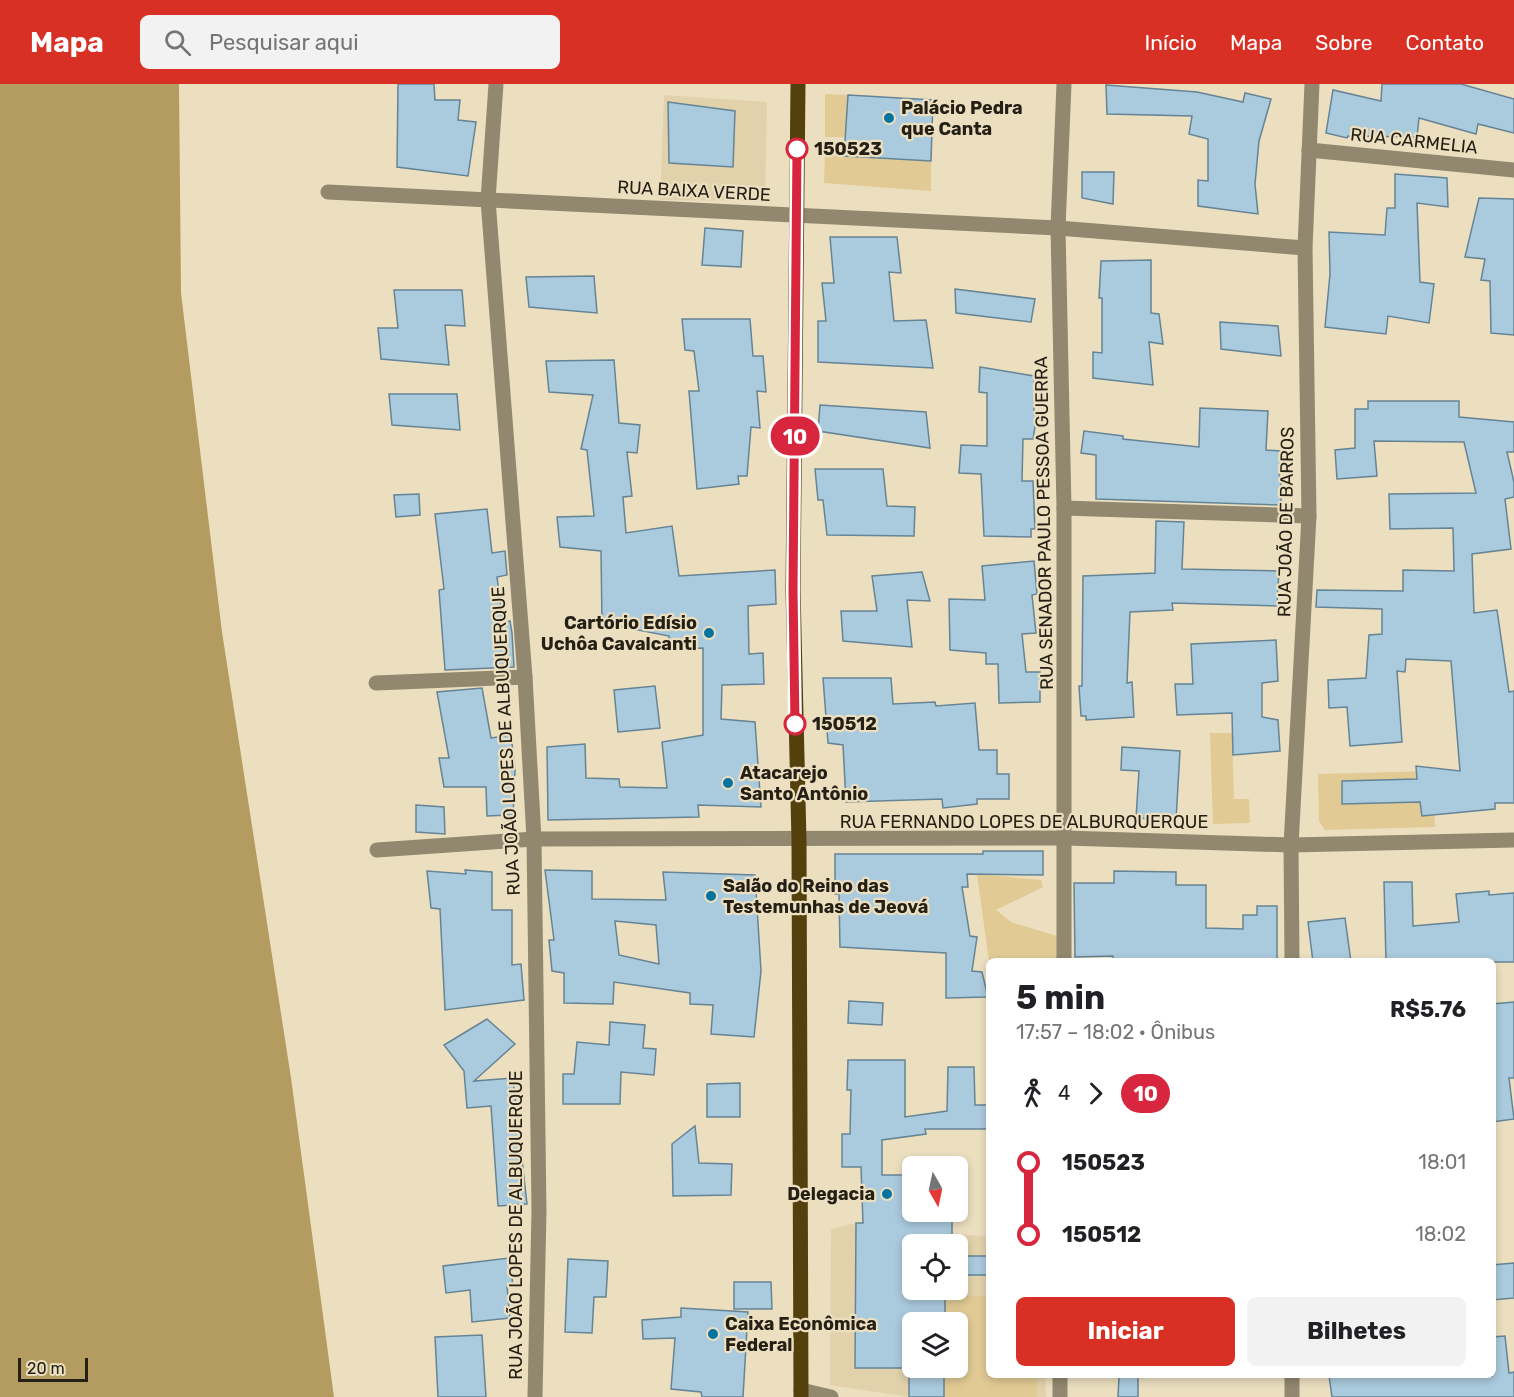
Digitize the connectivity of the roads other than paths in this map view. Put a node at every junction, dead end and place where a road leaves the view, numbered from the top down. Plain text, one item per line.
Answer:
1 (496, 84) edge
2 (798, 84) edge
3 (1064, 84) edge
4 (1312, 84) edge
5 (1309, 150) junction
6 (1514, 170) edge
7 (328, 192) dead end
8 (488, 200) junction
9 (797, 215) junction
10 (1058, 228) junction
11 (1305, 248) junction
12 (1064, 508) junction
13 (1309, 516) junction
14 (525, 677) junction
15 (376, 683) dead end
16 (1066, 838) junction
17 (534, 839) junction
18 (799, 840) junction
19 (1514, 840) edge
20 (1291, 845) junction
21 (377, 850) dead end
22 (1064, 958) edge
23 (1292, 958) edge
24 (1060, 1378) edge
25 (1292, 1378) edge
26 (801, 1394) edge
27 (535, 1397) edge
28 (831, 1397) edge
29 (1060, 1397) edge
30 (1292, 1397) edge

1 - 8 street, RUA JOÃO LOPES DE ALBUQUERQUE
2 - 9 main road
3 - 10 street, RUA SENADOR PAULO PESSOA GUERRA
4 - 5 street, RUA JOÃO DE BARROS
5 - 6 street, RUA CARMELIA
5 - 11 street, RUA JOÃO DE BARROS
7 - 8 street, RUA BAIXA VERDE
8 - 9 street, RUA BAIXA VERDE
8 - 14 street, RUA JOÃO LOPES DE ALBUQUERQUE
9 - 10 street, RUA BAIXA VERDE
9 - 18 main road
10 - 11 street, RUA BAIXA VERDE
10 - 12 street, RUA SENADOR PAULO PESSOA GUERRA
11 - 13 street, RUA JOÃO DE BARROS
12 - 13 street
12 - 16 street, RUA SENADOR PAULO PESSOA GUERRA
13 - 20 street, RUA JOÃO DE BARROS
14 - 15 street
14 - 17 street, RUA JOÃO LOPES DE ALBUQUERQUE
16 - 18 street, RUA FERNANDO LOPES DE ALBURQUERQUE
16 - 20 street, RUA FERNANDO LOPES DE ALBURQUERQUE
16 - 22 street, RUA SENADOR PAULO PESSOA GUERRA
17 - 18 street, RUA FERNANDO LOPES DE ALBURQUERQUE
17 - 21 street, RUA FERNANDO LOPES DE ALBURQUERQUE
17 - 27 street, RUA JOÃO LOPES DE ALBUQUERQUE
18 - 26 main road
19 - 20 street, RUA FERNANDO LOPES DE ALBURQUERQUE
20 - 23 street, RUA JOÃO DE BARROS
24 - 29 street
25 - 30 street
26 - 28 street

